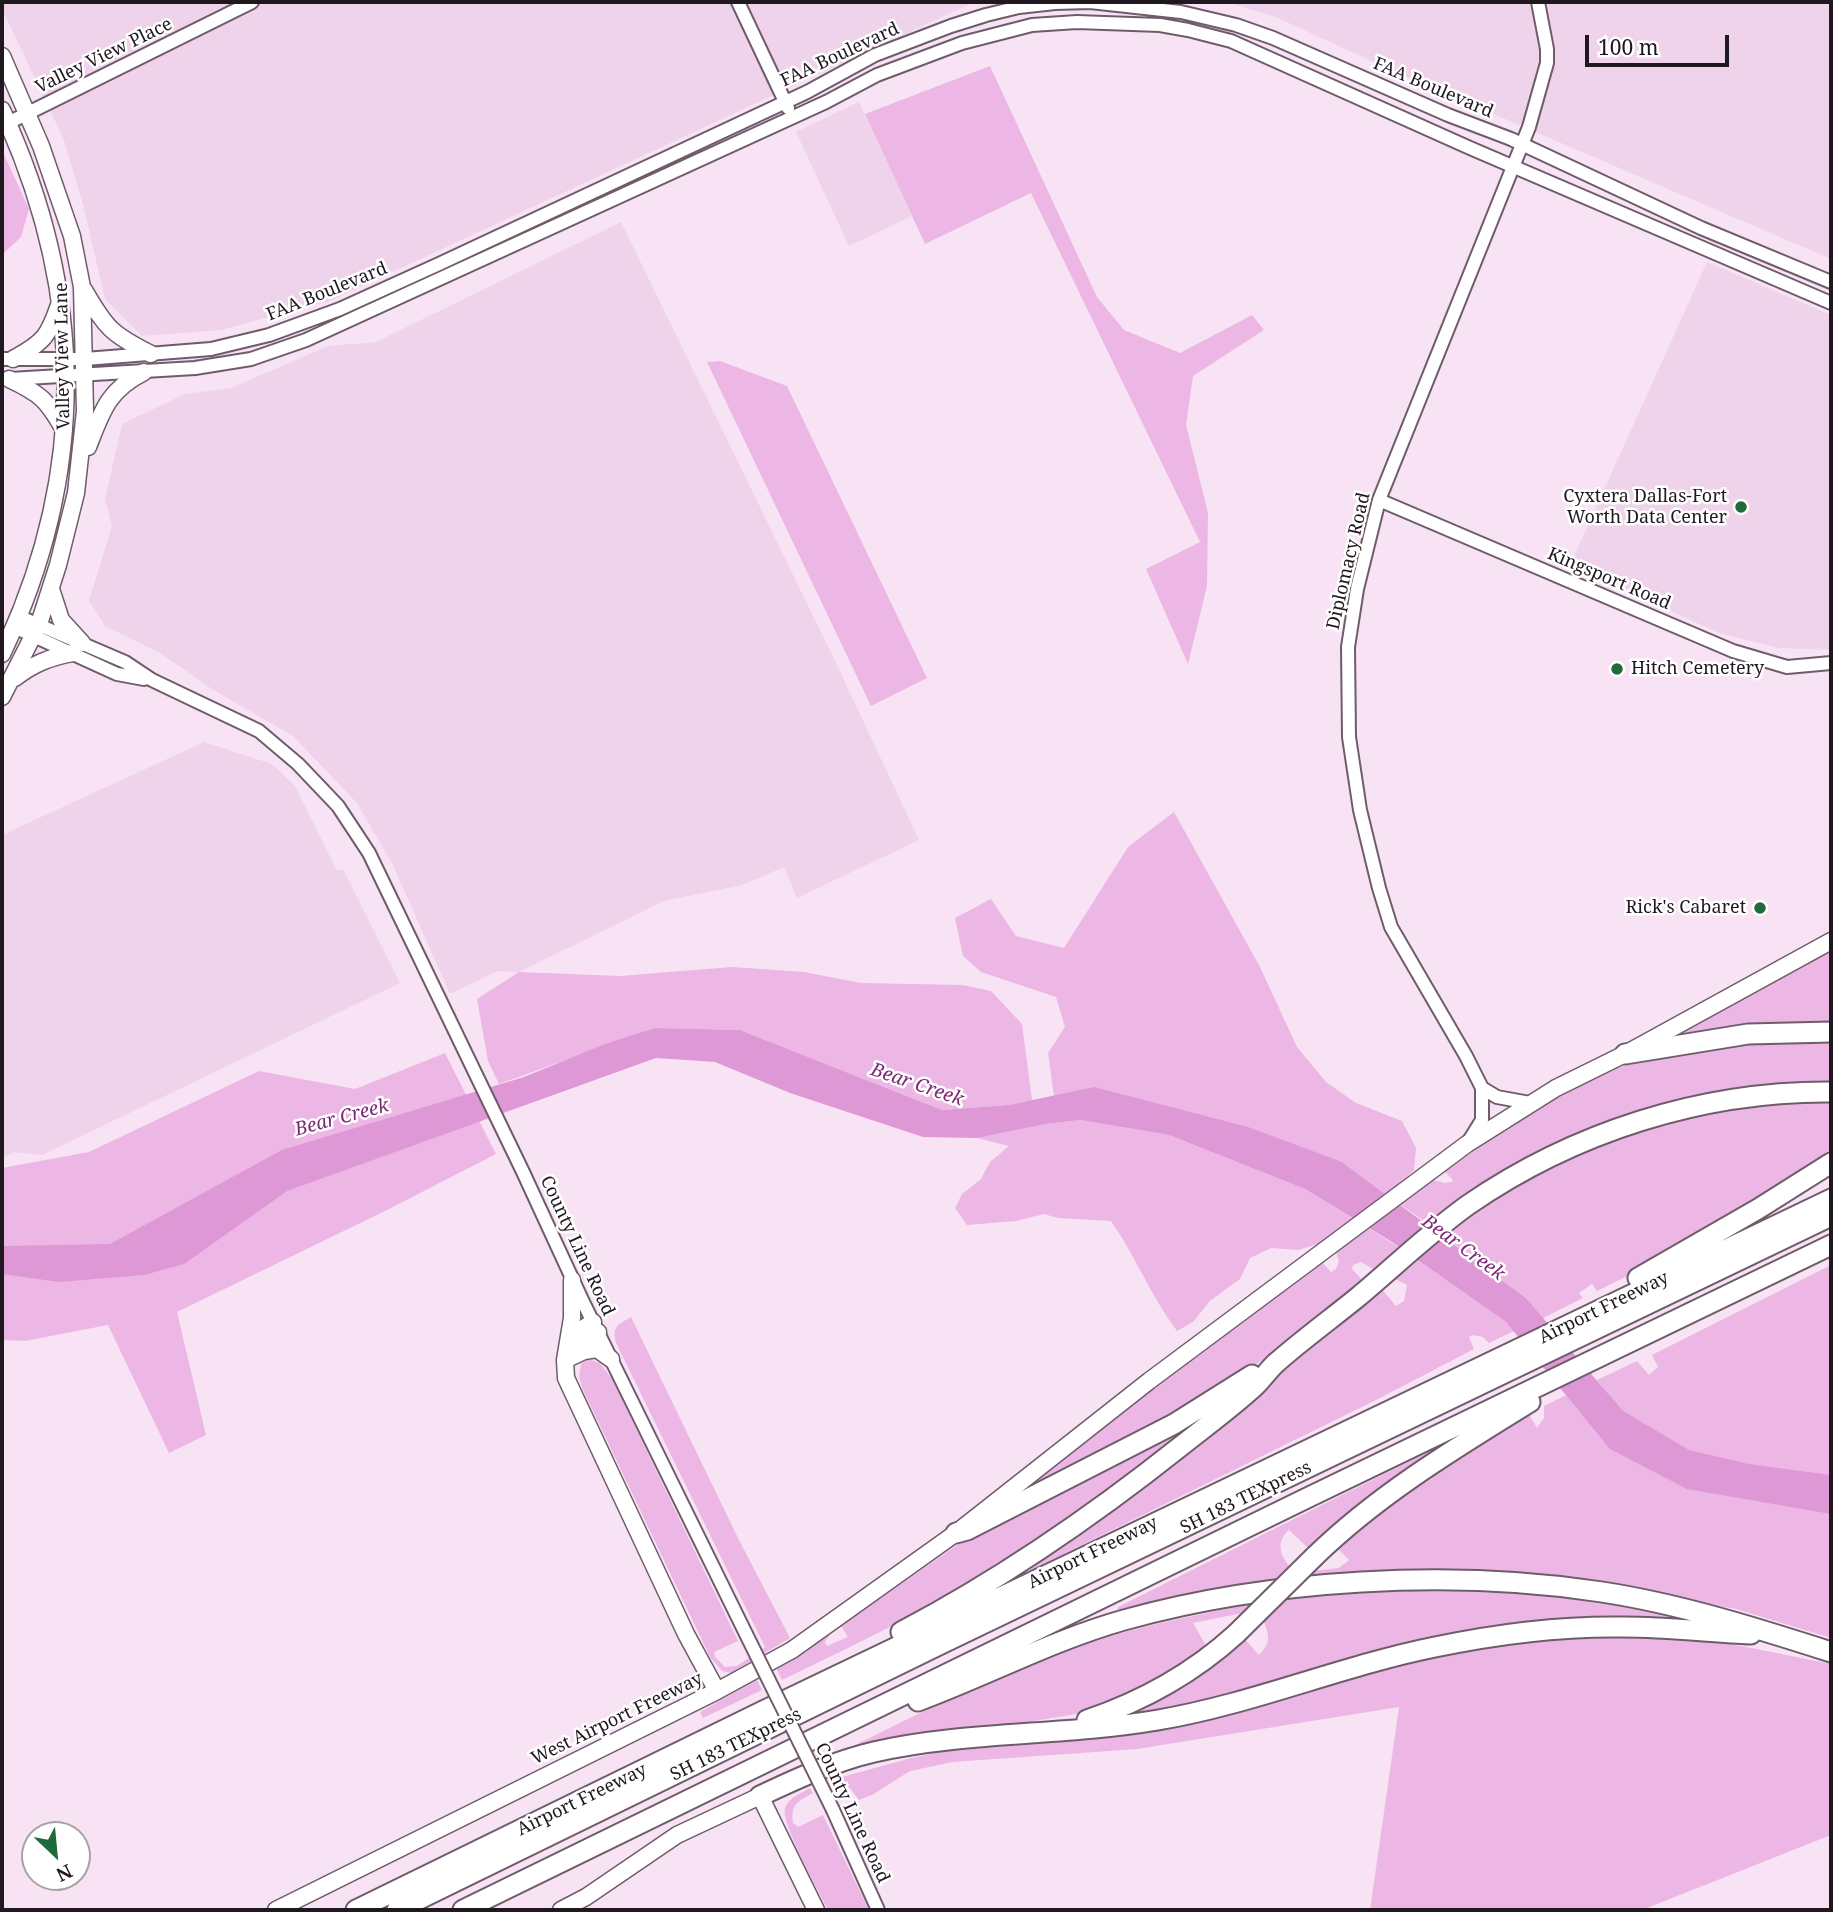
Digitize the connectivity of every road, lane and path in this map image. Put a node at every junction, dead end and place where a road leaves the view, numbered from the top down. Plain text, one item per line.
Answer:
1 (252, 2) edge
2 (738, 2) edge
3 (1078, 2) edge
4 (1538, 2) edge
5 (1077, 22) junction
6 (1236, 25) junction
7 (920, 38) junction
8 (1231, 41) junction
9 (930, 55) junction
10 (2, 56) edge
11 (1378, 85) junction
12 (785, 100) junction
13 (1372, 102) junction
14 (27, 114) junction
15 (5, 117) edge
16 (793, 117) junction
17 (1523, 145) junction
18 (1515, 166) junction
19 (625, 178) junction
20 (630, 191) junction
21 (579, 207) junction
22 (1674, 215) junction
23 (1666, 231) junction
24 (439, 264) junction
25 (446, 277) junction
26 (1818, 277) junction
27 (1831, 282) edge
28 (82, 287) junction
29 (1810, 294) junction
30 (61, 300) junction
31 (1831, 303) edge
32 (151, 354) junction
33 (65, 358) junction
34 (8, 359) edge
35 (85, 367) junction
36 (144, 372) junction
37 (66, 377) junction
38 (5, 379) edge
39 (64, 430) junction
40 (80, 469) junction
41 (1379, 500) junction
42 (51, 589) junction
43 (16, 621) junction
44 (36, 629) junction
45 (77, 648) junction
46 (2, 654) edge
47 (1831, 663) edge
48 (10, 681) junction
49 (2, 697) edge
50 (1831, 941) edge
51 (1831, 1032) edge
52 (1625, 1054) junction
53 (1482, 1088) junction
54 (1831, 1092) edge
55 (1530, 1103) junction
56 (1467, 1144) junction
57 (1831, 1163) edge
58 (1831, 1199) edge
59 (1831, 1216) edge
60 (1831, 1228) edge
61 (1831, 1245) edge
62 (572, 1280) junction
63 (1612, 1320) junction
64 (595, 1327) junction
65 (611, 1359) junction
66 (565, 1360) junction
67 (1275, 1363) junction
68 (1509, 1377) junction
69 (956, 1533) junction
70 (1776, 1634) junction
71 (1831, 1652) edge
72 (716, 1692) junction
73 (763, 1711) junction
74 (1050, 1731) junction
75 (812, 1741) junction
76 (760, 1796) junction
77 (469, 1908) edge
78 (276, 1910) edge
79 (356, 1910) edge
80 (397, 1910) edge
81 (417, 1910) edge
82 (561, 1910) edge
83 (816, 1910) edge
84 (878, 1910) edge

1 - 14 street, Valley View Place
2 - 12 street
3 - 5 street
3 - 6 street, FAA Boulevard
3 - 7 street, FAA Boulevard
4 - 17 street, Diplomacy Road
5 - 8 street, FAA Boulevard
5 - 9 street, FAA Boulevard
6 - 8 street
6 - 11 street, FAA Boulevard
7 - 9 street
7 - 12 street, FAA Boulevard
8 - 13 street, FAA Boulevard
9 - 16 street, FAA Boulevard
10 - 14 main road, Valley View Lane
11 - 13 street
11 - 17 street, FAA Boulevard
12 - 16 street
12 - 19 street, FAA Boulevard
13 - 18 street, FAA Boulevard
14 - 15 street, Valley View Place
14 - 28 main road, Valley View Lane
15 - 30 main road, Valley View Lane
16 - 20 street, FAA Boulevard
17 - 18 street, Diplomacy Road
17 - 22 street, FAA Boulevard
18 - 23 street, FAA Boulevard
18 - 41 street, Diplomacy Road
19 - 20 street
19 - 21 street, FAA Boulevard
20 - 21 street, FAA Boulevard
21 - 24 street, FAA Boulevard
21 - 25 street, FAA Boulevard
22 - 23 street
22 - 26 street, FAA Boulevard
23 - 29 street, FAA Boulevard
24 - 25 street
24 - 32 street, FAA Boulevard
25 - 36 street, FAA Boulevard
26 - 27 street, FAA Boulevard
26 - 29 street
28 - 32 main road
28 - 35 main road, Valley View Lane
29 - 31 street, FAA Boulevard
30 - 33 main road, Valley View Lane
30 - 34 main road
32 - 35 street, FAA Boulevard
33 - 34 street, FAA Boulevard
33 - 35 street, FAA Boulevard
33 - 37 main road, Valley View Lane
35 - 36 street, FAA Boulevard
35 - 37 street, FAA Boulevard
35 - 40 main road, Valley View Lane
36 - 40 main road
37 - 38 street, FAA Boulevard
37 - 39 main road, Valley View Lane
38 - 39 main road
39 - 43 main road, Valley View Lane
40 - 42 main road, Valley View Lane
41 - 47 street, Kingsport Road
41 - 53 street, Diplomacy Road
42 - 44 main road, Valley View Lane
42 - 45 main road
43 - 44 street, County Line Road
43 - 46 main road, Valley View Lane
44 - 45 street, County Line Road
44 - 48 main road, Valley View Lane
45 - 48 main road
45 - 62 street, County Line Road
48 - 49 main road, Valley View Lane
50 - 52 main road
51 - 52 highway
52 - 55 main road
53 - 55 street
53 - 56 street, Diplomacy Road
54 - 67 highway
55 - 56 main road
56 - 69 main road
57 - 63 highway
58 - 63 highway, Airport Freeway
59 - 63 highway, SH 183 TEXpress
60 - 63 highway, SH 183 TEXpress
61 - 63 highway, Airport Freeway
62 - 64 street, County Line Road
62 - 66 main road
63 - 68 highway
63 - 68 highway, SH 183 TEXpress
63 - 68 highway, Airport Freeway
64 - 65 street, County Line Road
64 - 66 main road
65 - 66 main road
65 - 84 street, County Line Road, bridge
66 - 72 main road
67 - 69 highway
67 - 73 highway
68 - 73 highway, Airport Freeway
68 - 74 highway, bridge
68 - 75 highway, Airport Freeway
68 - 80 highway, SH 183 TEXpress
68 - 81 highway, SH 183 TEXpress
69 - 72 main road, West Airport Freeway
70 - 71 highway
70 - 74 highway
70 - 75 highway
72 - 78 main road, West Airport Freeway
73 - 79 highway, Airport Freeway
74 - 76 highway
75 - 77 highway, Airport Freeway
76 - 82 main road
76 - 83 main road

